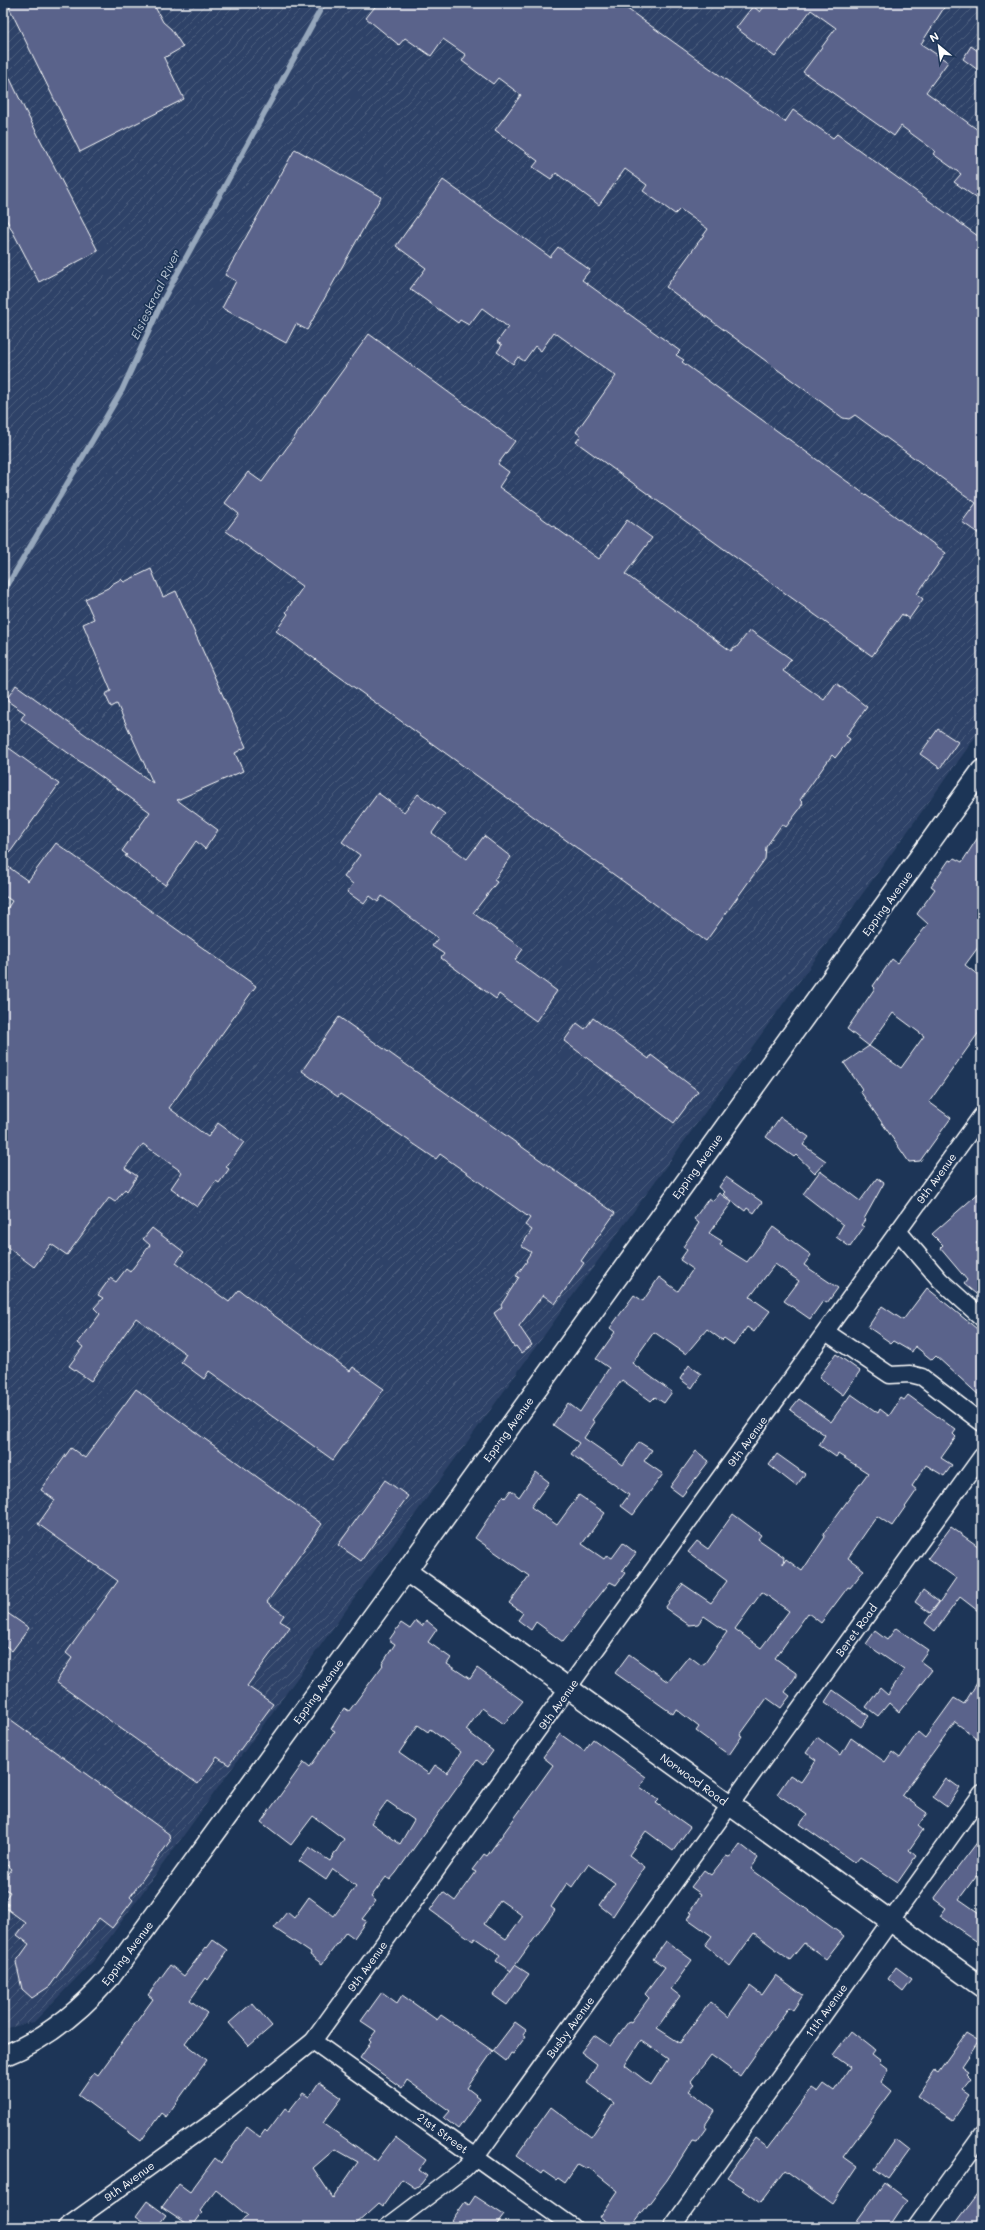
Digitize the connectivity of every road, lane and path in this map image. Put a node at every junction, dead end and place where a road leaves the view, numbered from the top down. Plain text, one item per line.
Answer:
1 (982, 770) edge
2 (982, 1114) edge
3 (898, 1232) junction
4 (982, 1318) edge
5 (826, 1332) junction
6 (982, 1423) edge
7 (982, 1456) edge
8 (406, 1571) junction
9 (569, 1688) junction
10 (982, 1793) edge
11 (730, 1805) junction
12 (891, 1920) junction
13 (982, 1987) edge
14 (313, 2041) junction
15 (3, 2056) edge
16 (982, 2135) edge
17 (476, 2157) junction
18 (66, 2227) edge
19 (387, 2227) edge
20 (573, 2227) edge
21 (672, 2227) edge
22 (916, 2227) edge

1 - 8 street, Epping Avenue
2 - 3 street, 9th Avenue
3 - 4 street
3 - 5 street, 9th Avenue
5 - 6 street
5 - 9 street, 9th Avenue
7 - 11 street, Beret Road
8 - 9 street, Norwood Road
8 - 15 street, Epping Avenue
9 - 11 street, Norwood Road
9 - 14 street, 9th Avenue
10 - 12 street, 11th Avenue
11 - 12 street, Norwood Road
11 - 17 street, Busby Avenue
12 - 13 street, Norwood Road
12 - 21 street, 11th Avenue
14 - 17 street, 21st Street
14 - 18 street, 9th Avenue
16 - 22 street
17 - 19 street, Busby Avenue
17 - 20 street, 21st Street

